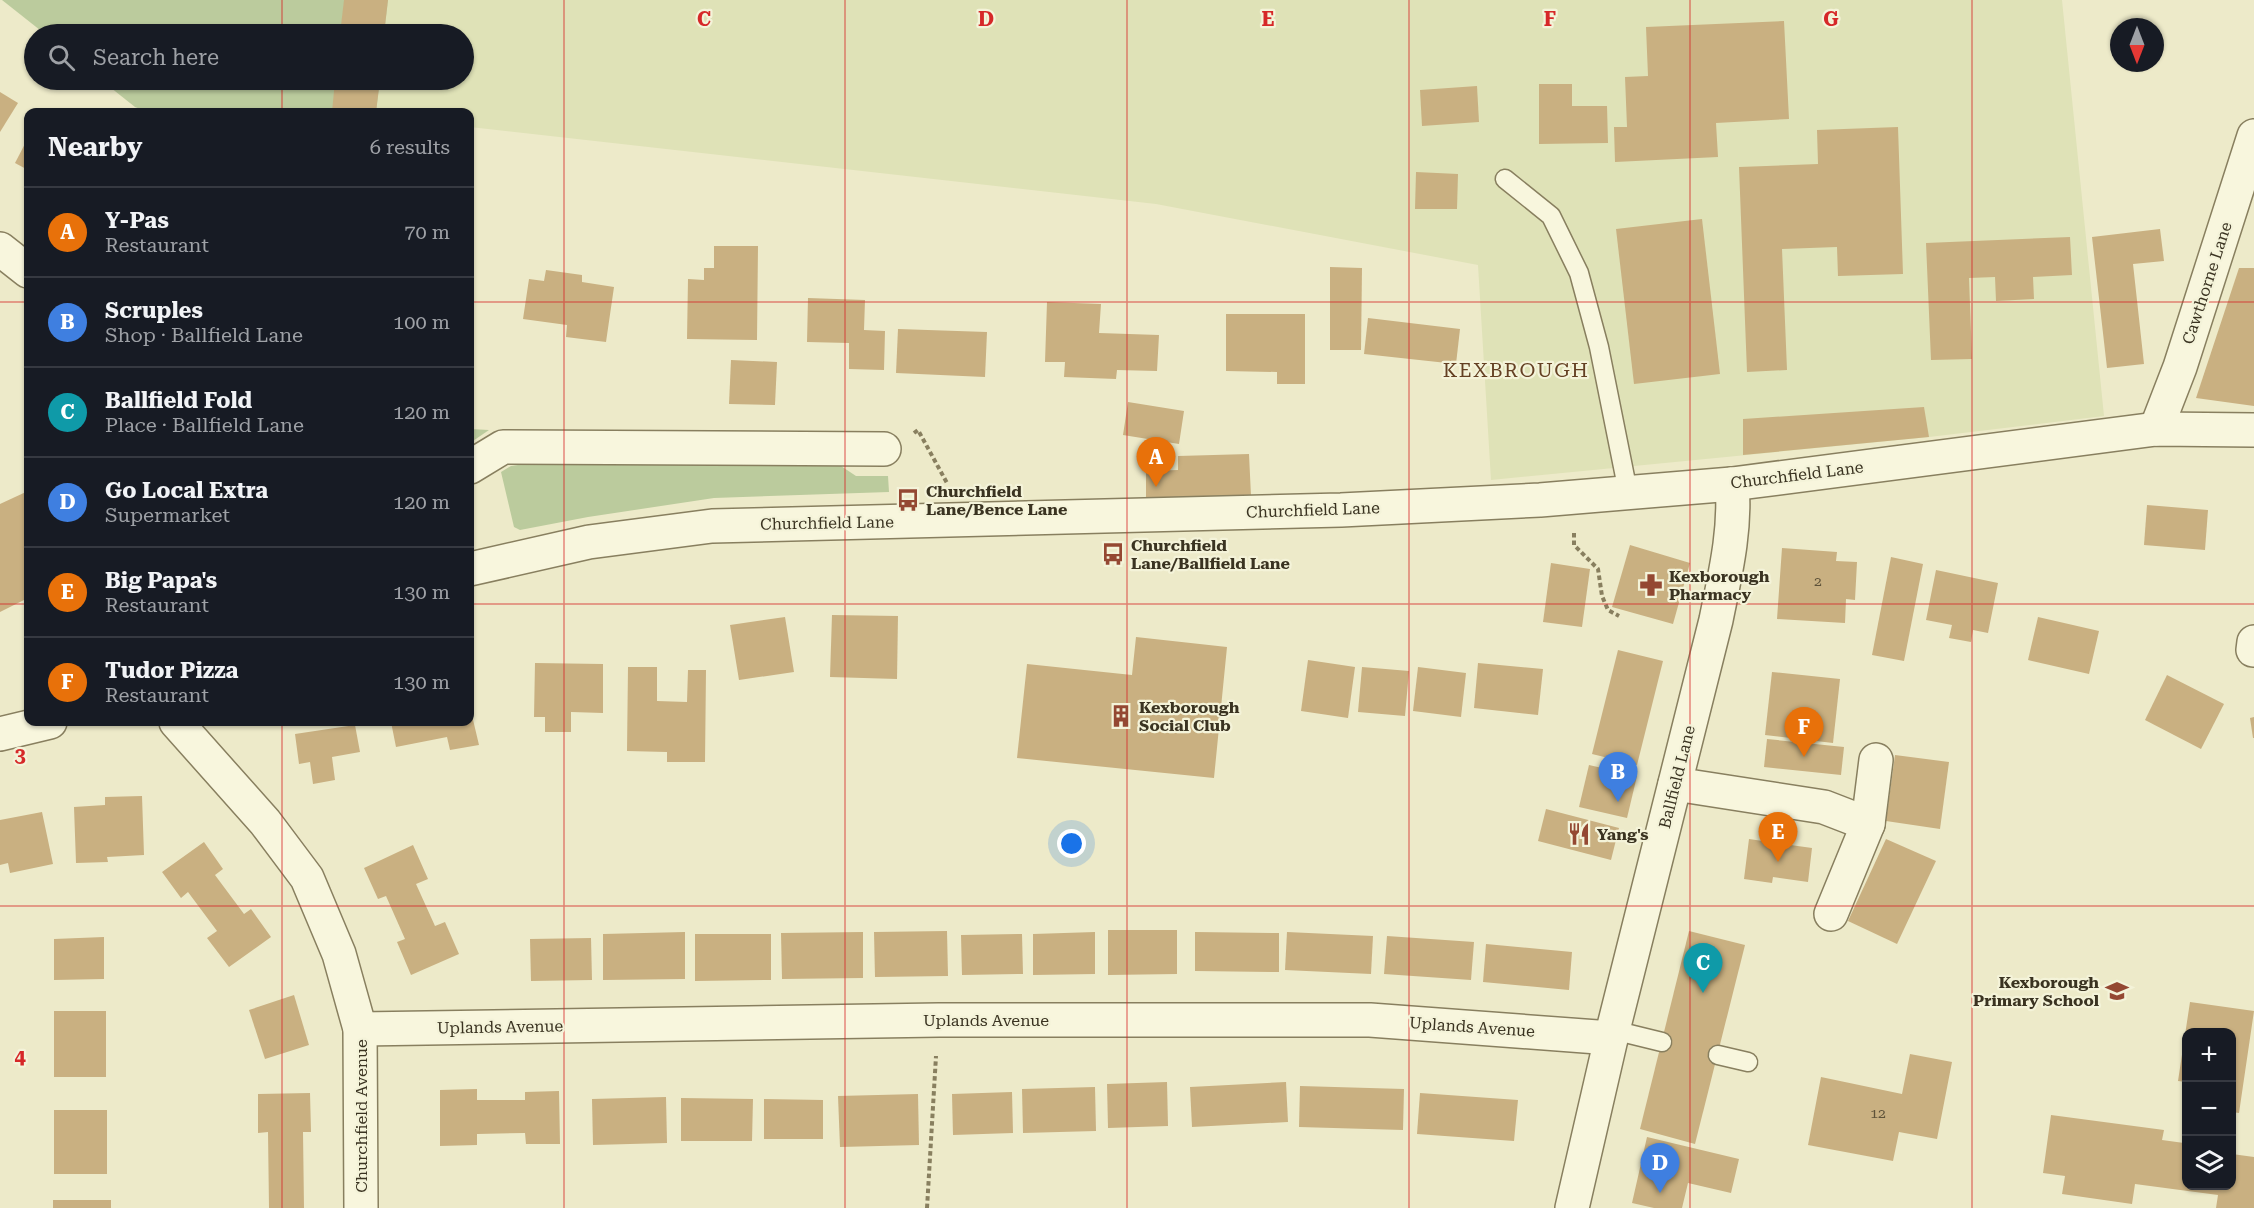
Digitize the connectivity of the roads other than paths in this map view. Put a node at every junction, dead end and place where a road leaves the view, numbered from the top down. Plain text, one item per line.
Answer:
1 (2254, 136) edge
2 (1505, 179) dead end
3 (0, 249) edge
4 (24, 268) edge
5 (2156, 429) junction
6 (2254, 430) edge
7 (884, 449) road end
8 (474, 465) edge
9 (1732, 484) junction
10 (1628, 492) junction
11 (474, 568) edge
12 (33, 726) edge
13 (180, 726) edge
14 (0, 734) edge
15 (1876, 760) dead end
16 (1675, 784) junction
17 (1868, 824) junction
18 (1831, 914) dead end
19 (360, 1029) junction
20 (1612, 1034) junction
21 (1662, 1042) dead end
22 (1718, 1055) dead end
23 (1749, 1062) dead end
24 (361, 1208) edge
25 (1572, 1208) edge

1 - 5 street, Cawthorne Lane
2 - 10 lane
3 - 4 street
5 - 6 street, Churchfield Lane
5 - 9 street, Churchfield Lane
7 - 8 street
9 - 10 street, Churchfield Lane
9 - 16 street, Ballfield Lane
10 - 11 street, Churchfield Lane
12 - 14 street
13 - 19 street, Churchfield Avenue
15 - 17 street
16 - 17 street
16 - 20 street, Ballfield Lane
17 - 18 street
19 - 20 street, Uplands Avenue
19 - 24 street, Churchfield Avenue
20 - 21 lane
20 - 25 street, Ballfield Lane
22 - 23 lane

